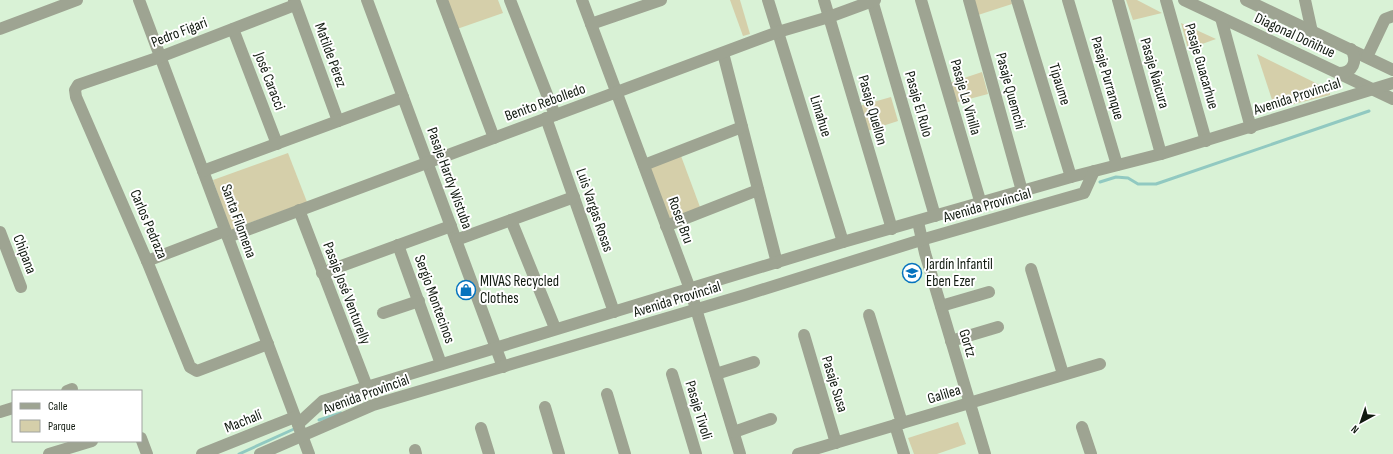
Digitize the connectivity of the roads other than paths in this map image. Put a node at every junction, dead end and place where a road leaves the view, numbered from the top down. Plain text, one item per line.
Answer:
1 (77, 0) edge
2 (139, 0) edge
3 (367, 0) edge
4 (442, 0) edge
5 (510, 0) edge
6 (582, 0) edge
7 (661, 0) edge
8 (768, 0) edge
9 (824, 0) edge
10 (873, 0) edge
11 (921, 0) edge
12 (969, 0) edge
13 (1017, 0) edge
14 (1068, 0) edge
15 (1118, 0) edge
16 (1166, 0) edge
17 (1184, 0) edge
18 (1246, 0) edge
19 (1305, 0) edge
20 (295, 2) edge
21 (1393, 16) edge
22 (829, 17) junction
23 (1221, 18) junction
24 (591, 24) junction
25 (0, 29) edge
26 (233, 29) junction
27 (778, 32) junction
28 (1312, 32) junction
29 (1351, 49) junction
30 (723, 53) junction
31 (160, 57) junction
32 (1367, 57) junction
33 (1393, 70) edge
34 (1343, 75) junction
35 (1393, 82) edge
36 (1373, 89) junction
37 (75, 90) joint
38 (617, 92) junction
39 (403, 97) junction
40 (1341, 99) junction
41 (1393, 99) edge
42 (551, 117) junction
43 (338, 121) junction
44 (742, 127) junction
45 (1252, 128) junction
46 (494, 138) junction
47 (1206, 141) junction
48 (277, 144) junction
49 (1161, 154) junction
50 (427, 163) junction
51 (644, 165) junction
52 (1117, 165) junction
53 (203, 171) junction
54 (1094, 171) junction
55 (1071, 177) junction
56 (758, 190) junction
57 (1022, 191) junction
58 (574, 197) junction
59 (981, 204) junction
60 (299, 210) junction
61 (935, 216) junction
62 (511, 220) junction
63 (918, 222) junction
64 (451, 226) junction
65 (666, 226) junction
66 (892, 229) junction
67 (0, 232) edge
68 (226, 234) junction
69 (456, 240) junction
70 (921, 240) junction
71 (843, 242) junction
72 (398, 245) junction
73 (147, 261) junction
74 (777, 263) junction
75 (1031, 269) dead end
76 (322, 273) junction
77 (21, 287) dead end
78 (690, 289) junction
79 (989, 292) dead end
80 (419, 301) junction
81 (941, 306) junction
82 (697, 310) junction
83 (614, 312) junction
84 (383, 313) dead end
85 (869, 315) dead end
86 (998, 327) dead end
87 (555, 328) junction
88 (804, 335) dead end
89 (951, 341) junction
90 (268, 344) junction
91 (496, 347) junction
92 (754, 362) dead end
93 (441, 364) junction
94 (1100, 364) dead end
95 (503, 367) junction
96 (672, 374) dead end
97 (716, 374) junction
98 (1063, 374) junction
99 (367, 387) junction
100 (607, 394) dead end
101 (970, 403) junction
102 (545, 407) dead end
103 (12, 408) edge
104 (0, 412) edge
105 (771, 419) dead end
106 (296, 420) junction
107 (898, 424) junction
108 (1082, 427) dead end
109 (481, 428) dead end
110 (734, 432) junction
111 (302, 436) junction
112 (142, 440) edge
113 (89, 442) edge
114 (836, 442) junction
115 (49, 454) edge
116 (148, 454) edge
117 (202, 454) edge
118 (260, 454) edge
119 (309, 454) edge
120 (488, 454) edge
121 (559, 454) edge
122 (625, 454) edge
123 (696, 454) edge
124 (740, 454) edge
125 (798, 454) edge
126 (904, 454) edge
127 (985, 454) edge
128 (1091, 454) edge

1 - 25 street
2 - 31 street, Santa Filomena
3 - 39 street, Pasaje Hardy Wistuba
4 - 46 street
5 - 42 street, Luis Vargas Rosas
6 - 24 street, Roser Bru
7 - 24 street
8 - 27 street, Limahue
9 - 22 street, Pasaje Quellon
10 - 22 street, Benito Rebolledo
10 - 61 street, Pasaje El Rulo
11 - 59 street, Pasaje La Vinilla
12 - 57 street, Pasaje Quemchi
13 - 55 street, Tipaume
14 - 52 street, Pasaje Purranque
15 - 49 street, Pasaje Ñaicura
16 - 47 street, Pasaje Guacarhue
17 - 23 street, Diagonal Doñihue
18 - 28 street, Diagonal Doñihue
19 - 28 street
20 - 26 street, Pedro Figari
20 - 43 street, Matilde Pérez
21 - 32 street
22 - 27 street, Benito Rebolledo
22 - 66 street, Pasaje Quellon
23 - 34 street, Diagonal Doñihue
23 - 45 street
24 - 38 street, Roser Bru
26 - 31 street, Pedro Figari
26 - 48 street, José Caracci
27 - 30 street, Benito Rebolledo
27 - 71 street, Limahue
28 - 29 street, Diagonal Doñihue
29 - 32 street, Diagonal Doñihue
29 - 34 street
30 - 38 street, Benito Rebolledo
30 - 44 street
31 - 37 street, Pedro Figari
31 - 53 street, Santa Filomena
32 - 33 street, Diagonal Doñihue
34 - 36 street, Diagonal Doñihue
34 - 40 street
35 - 36 street, Avenida Provincial
36 - 40 street, Avenida Provincial
36 - 41 street, Diagonal Doñihue
37 - 73 street, Carlos Pedraza
38 - 42 street, Benito Rebolledo
38 - 51 street, Roser Bru
39 - 43 street
39 - 50 street, Pasaje Hardy Wistuba
40 - 45 street, Avenida Provincial
42 - 46 street, Benito Rebolledo
42 - 58 street, Luis Vargas Rosas
43 - 48 street
44 - 51 street
44 - 56 street
45 - 47 street, Avenida Provincial
46 - 50 street, Benito Rebolledo
47 - 49 street, Avenida Provincial
48 - 53 street
49 - 52 street, Avenida Provincial
50 - 60 street, Benito Rebolledo
50 - 64 street, Pasaje Hardy Wistuba
51 - 65 street, Roser Bru
52 - 54 street, Avenida Provincial
53 - 68 street, Santa Filomena
54 - 55 street, Avenida Provincial
54 - 70 street, Avenida Provincial
55 - 57 street, Avenida Provincial
56 - 65 street
56 - 74 street
57 - 59 street, Avenida Provincial
58 - 62 street
58 - 83 street, Luis Vargas Rosas
59 - 61 street, Avenida Provincial
60 - 68 street, Benito Rebolledo
60 - 76 street, Pasaje José Venturelly
61 - 63 street, Avenida Provincial
62 - 69 street
62 - 87 street
63 - 66 street, Avenida Provincial
63 - 70 street, Gortz
64 - 69 street, Pasaje Hardy Wistuba
64 - 72 street
65 - 78 street, Roser Bru
66 - 71 street, Avenida Provincial
67 - 77 street, Chipana
68 - 73 street, Benito Rebolledo
68 - 90 street, Santa Filomena
69 - 91 street, Pasaje Hardy Wistuba
70 - 81 street, Gortz
70 - 82 street, Avenida Provincial
71 - 74 street, Avenida Provincial
72 - 76 street
72 - 80 street, Sergio Montecinos
73 - 90 street, Carlos Pedraza
74 - 78 street, Avenida Provincial
75 - 98 street
76 - 99 street, Pasaje José Venturelly
78 - 82 street, Roser Bru
78 - 83 street, Avenida Provincial
79 - 81 street
80 - 84 street
80 - 93 street, Sergio Montecinos
81 - 89 street, Gortz
82 - 95 street, Avenida Provincial
82 - 97 street, Roser Bru
83 - 87 street, Avenida Provincial
85 - 107 street
86 - 89 street
87 - 91 street, Avenida Provincial
88 - 114 street, Pasaje Susa
89 - 101 street, Gortz
90 - 106 street, Santa Filomena
91 - 93 street, Avenida Provincial
91 - 95 street, Pasaje Hardy Wistuba
92 - 97 street
93 - 99 street, Avenida Provincial
94 - 98 street, Galilea
95 - 111 street, Avenida Provincial
96 - 123 street, Pasaje Tivoli
97 - 110 street, Roser Bru
98 - 101 street, Galilea
99 - 106 street, Avenida Provincial
100 - 122 street
101 - 107 street, Galilea
101 - 127 street, Gortz
102 - 121 street
103 - 104 street
105 - 110 street
106 - 111 street, Santa Filomena
106 - 117 street, Machalí
107 - 114 street, Galilea
107 - 126 street
108 - 128 street
109 - 120 street
110 - 124 street, Roser Bru
111 - 118 street, Avenida Provincial
111 - 119 street, Santa Filomena
112 - 116 street
113 - 115 street
114 - 125 street, Galilea

